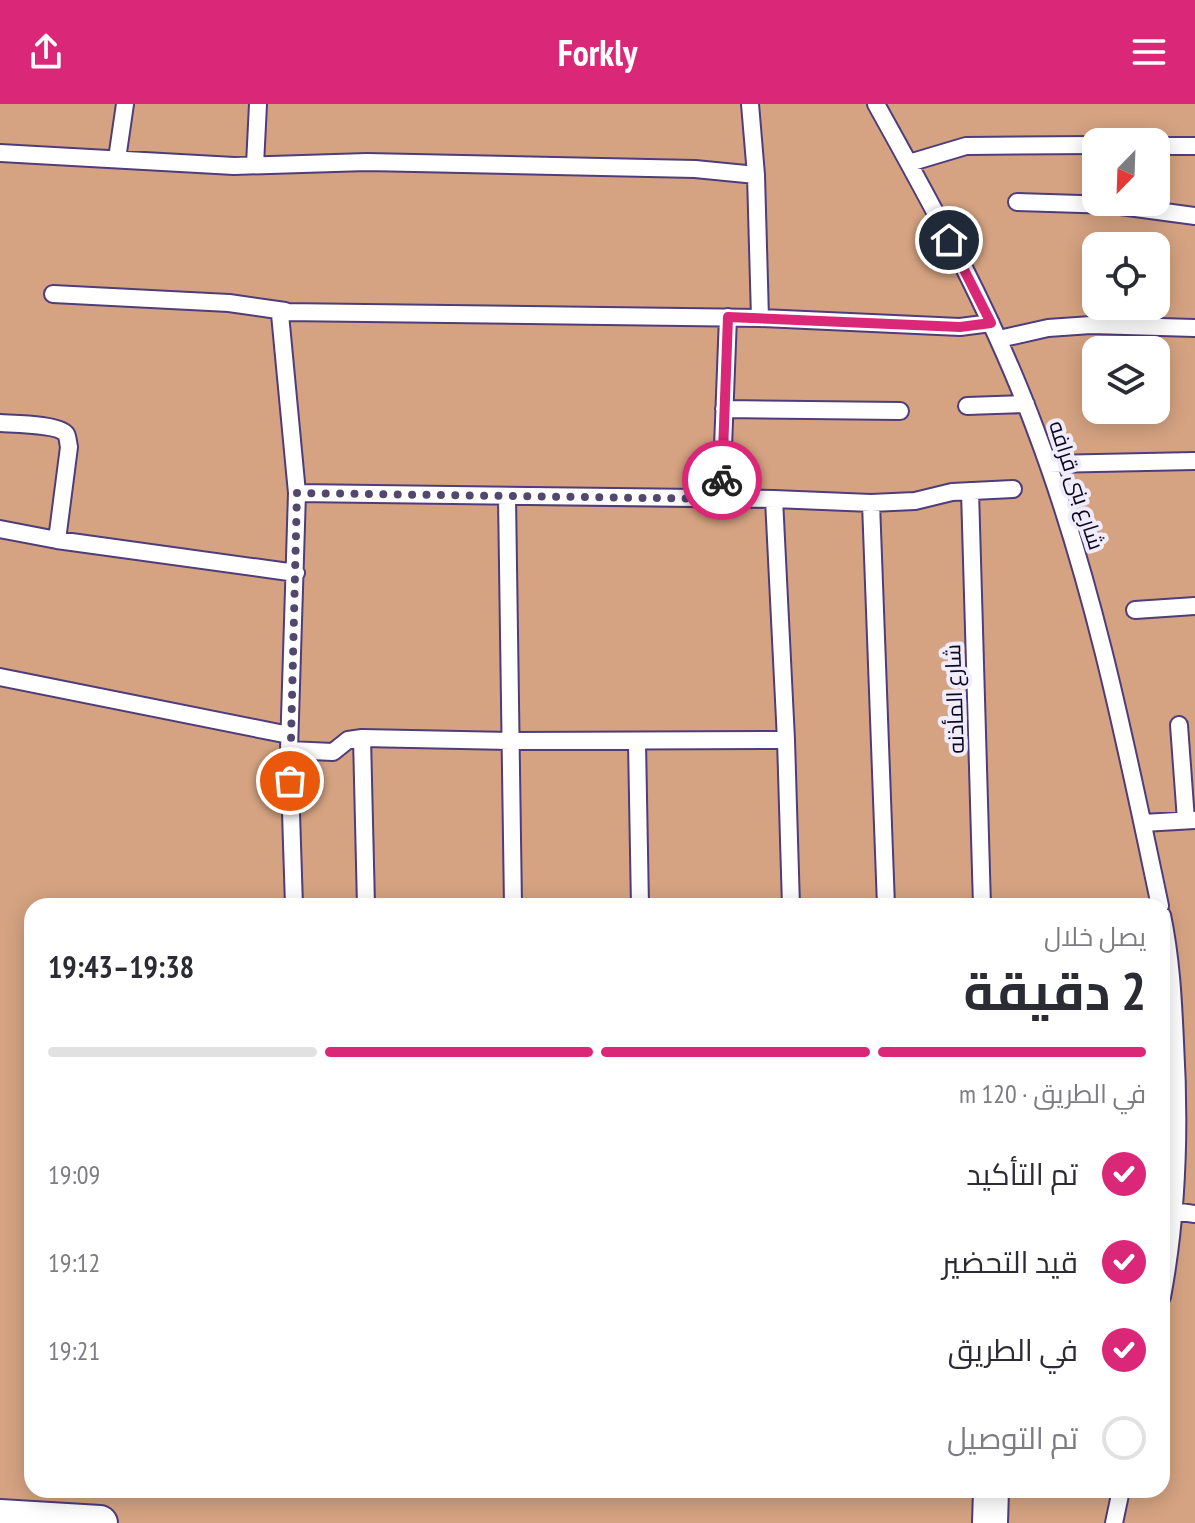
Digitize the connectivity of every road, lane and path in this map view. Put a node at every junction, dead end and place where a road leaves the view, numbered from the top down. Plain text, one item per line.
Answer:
1 (125, 104) edge
2 (258, 104) edge
3 (750, 104) edge
4 (876, 104) edge
5 (1082, 145) edge
6 (1170, 146) edge
7 (1195, 146) edge
8 (0, 153) edge
9 (117, 159) junction
10 (909, 163) junction
11 (255, 165) junction
12 (756, 175) junction
13 (1017, 202) dead end
14 (1195, 216) edge
15 (53, 294) dead end
16 (285, 311) junction
17 (728, 317) junction
18 (760, 318) junction
19 (991, 323) junction
20 (1195, 328) edge
21 (999, 339) junction
22 (1026, 404) junction
23 (967, 406) dead end
24 (724, 409) junction
25 (900, 411) dead end
26 (0, 423) edge
27 (1195, 461) edge
28 (1048, 464) junction
29 (1013, 489) dead end
30 (970, 491) junction
31 (297, 493) junction
32 (507, 497) junction
33 (721, 499) junction
34 (774, 499) junction
35 (871, 503) junction
36 (0, 529) edge
37 (57, 540) junction
38 (296, 573) junction
39 (1195, 606) edge
40 (1135, 610) dead end
41 (0, 677) edge
42 (1179, 725) dead end
43 (362, 738) junction
44 (786, 740) junction
45 (511, 741) junction
46 (637, 742) junction
47 (289, 743) junction
48 (1191, 820) edge
49 (1143, 823) junction
50 (294, 898) edge
51 (366, 898) edge
52 (513, 898) edge
53 (640, 898) edge
54 (791, 898) edge
55 (886, 898) edge
56 (982, 898) edge
57 (1158, 898) edge
58 (1170, 952) edge
59 (1174, 1211) junction
60 (1195, 1214) edge
61 (1170, 1240) edge
62 (991, 1498) edge
63 (1119, 1498) edge
64 (0, 1517) edge
65 (100, 1523) edge
66 (990, 1523) edge
67 (1114, 1523) edge

1 - 9 lane
2 - 11 lane
3 - 12 lane
4 - 10 lane, شارع بنى قرافه
5 - 10 lane
6 - 7 lane
8 - 9 lane
9 - 11 lane
10 - 19 lane, شارع بنى قرافه
11 - 12 lane
12 - 18 lane
13 - 14 lane
15 - 16 lane
16 - 17 lane
16 - 31 lane
17 - 18 lane
17 - 24 lane
18 - 19 lane
19 - 21 lane, شارع بنى قرافه
20 - 21 lane
21 - 22 lane, شارع بنى قرافه
22 - 23 lane
22 - 28 lane, شارع بنى قرافه
24 - 25 lane
24 - 33 lane
26 - 37 lane
27 - 28 lane
28 - 49 lane, شارع بنى قرافه
29 - 30 lane
30 - 35 lane
30 - 56 lane, شارع المأذنه
31 - 32 lane
31 - 38 lane
32 - 33 lane
32 - 45 lane
33 - 34 lane
34 - 35 lane
34 - 44 lane
35 - 55 lane
36 - 37 lane
37 - 38 lane
38 - 47 lane
39 - 40 lane
41 - 47 lane
42 - 48 lane
43 - 45 lane
43 - 47 lane
43 - 51 lane
44 - 46 lane
44 - 54 lane
45 - 46 lane
45 - 52 lane
46 - 53 lane
47 - 50 lane
48 - 49 lane
49 - 57 lane, شارع بنى قرافه
58 - 59 lane
59 - 60 lane
59 - 61 lane
62 - 66 street
63 - 67 lane
64 - 65 street

